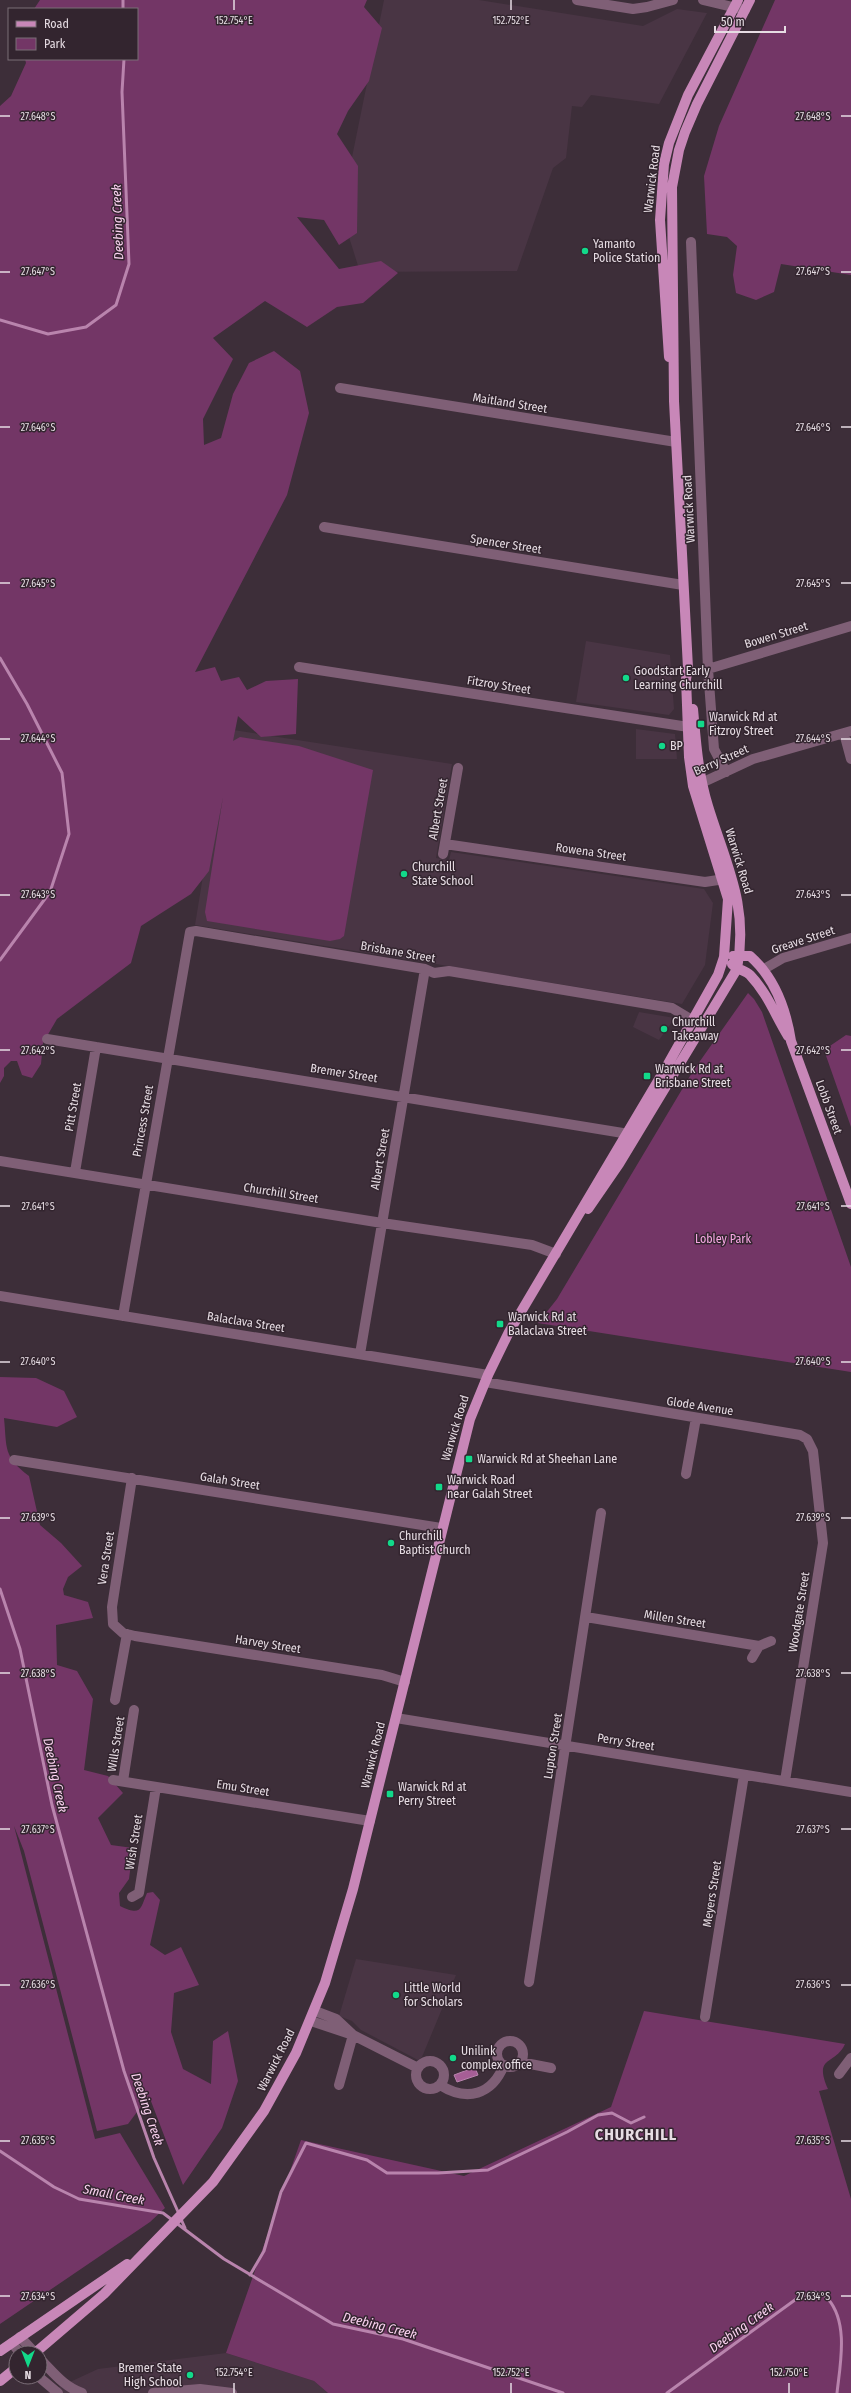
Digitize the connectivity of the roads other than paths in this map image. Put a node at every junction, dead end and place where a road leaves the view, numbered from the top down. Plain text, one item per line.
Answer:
1 (577, 0) edge
2 (673, 0) edge
3 (703, 0) edge
4 (750, 0) edge
5 (592, 1) edge
6 (737, 3) edge
7 (745, 10) junction
8 (691, 242) dead end
9 (340, 388) dead end
10 (674, 401) junction
11 (676, 442) junction
12 (324, 528) dead end
13 (683, 585) junction
14 (851, 626) edge
15 (299, 667) dead end
16 (708, 669) junction
17 (691, 728) junction
18 (847, 732) edge
19 (851, 760) edge
20 (458, 768) dead end
21 (726, 772) junction
22 (698, 785) junction
23 (444, 849) joint
24 (728, 879) junction
25 (190, 932) joint
26 (851, 938) edge
27 (739, 956) junction
28 (724, 957) junction
29 (425, 969) junction
30 (737, 969) junction
31 (764, 969) junction
32 (692, 1020) junction
33 (47, 1039) dead end
34 (791, 1041) junction
35 (96, 1047) junction
36 (167, 1058) junction
37 (403, 1096) junction
38 (632, 1134) junction
39 (0, 1161) edge
40 (75, 1172) junction
41 (146, 1184) junction
42 (851, 1204) edge
43 (382, 1223) junction
44 (556, 1254) junction
45 (0, 1296) edge
46 (123, 1316) junction
47 (360, 1354) junction
48 (486, 1378) junction
49 (696, 1418) junction
50 (14, 1460) dead end
51 (686, 1474) dead end
52 (132, 1478) junction
53 (602, 1513) dead end
54 (441, 1528) junction
55 (823, 1543) joint
56 (586, 1618) junction
57 (127, 1634) junction
58 (771, 1641) dead end
59 (759, 1646) junction
60 (752, 1658) dead end
61 (404, 1682) junction
62 (115, 1700) dead end
63 (134, 1710) dead end
64 (396, 1718) junction
65 (566, 1746) junction
66 (744, 1775) junction
67 (118, 1781) joint
68 (785, 1781) junction
69 (156, 1787) junction
70 (851, 1792) edge
71 (370, 1821) junction
72 (132, 1897) dead end
73 (529, 1982) dead end
74 (315, 2011) junction
75 (705, 2017) dead end
76 (311, 2021) junction
77 (354, 2034) junction
78 (851, 2058) edge
79 (520, 2062) junction
80 (504, 2065) junction
81 (418, 2068) junction
82 (551, 2068) dead end
83 (839, 2074) dead end
84 (340, 2085) dead end
85 (440, 2085) junction
86 (144, 2254) junction
87 (16, 2340) junction
88 (18, 2345) edge
89 (23, 2345) edge
90 (44, 2345) edge
91 (0, 2351) edge
92 (48, 2369) edge
93 (8, 2374) edge
94 (0, 2381) edge
95 (48, 2385) edge
96 (58, 2393) edge
97 (82, 2393) edge
98 (154, 2393) edge
99 (232, 2393) edge

1 - 5 street
2 - 5 street
3 - 6 street
4 - 7 main road, Warwick Road
6 - 7 street
6 - 10 main road, Warwick Road
7 - 10 main road, Warwick Road
8 - 16 street, Warwick Road
9 - 11 street, Maitland Street
10 - 11 main road, Warwick Road
11 - 13 main road, Warwick Road
12 - 13 street, Spencer Street
13 - 17 main road, Warwick Road
14 - 16 street, Bowen Street
15 - 17 street, Fitzroy Street
16 - 21 street, Warwick Road
17 - 22 main road, Warwick Road
18 - 19 street
18 - 21 street, Berry Street
20 - 23 street, Albert Street
21 - 22 street, Berry Street
22 - 24 main road, Warwick Road
23 - 24 street, Rowena Street
24 - 27 main road, Warwick Road
24 - 28 main road, Warwick Road
25 - 29 street, Brisbane Street
25 - 36 street, Princess Street
26 - 31 street, Greave Street
27 - 28 main road, Lobb Street
27 - 30 main road, Warwick Road
27 - 31 main road, Lobb Street
28 - 30 main road, Lobb Street
28 - 32 main road, Warwick Road
29 - 32 street, Brisbane Street
29 - 37 street, Albert Street
30 - 34 main road, Lobb Street
30 - 38 main road, Warwick Road
31 - 34 main road, Lobb Street
32 - 38 main road, Warwick Road
33 - 35 street, Bremer Street
34 - 42 main road, Lobb Street
35 - 36 street, Bremer Street
35 - 40 street, Pitt Street
36 - 37 street, Bremer Street
36 - 41 street, Princess Street
37 - 38 street, Bremer Street
37 - 43 street, Albert Street
38 - 44 main road, Warwick Road
39 - 40 street, Churchill Street
40 - 41 street, Churchill Street
41 - 43 street, Churchill Street
41 - 46 street, Princess Street
43 - 44 street, Churchill Street
43 - 47 street, Albert Street
44 - 48 main road, Warwick Road
45 - 46 street, Balaclava Street
46 - 47 street, Balaclava Street
47 - 48 street, Balaclava Street
48 - 49 street, Glode Avenue
48 - 54 main road, Warwick Road
49 - 51 street
49 - 55 street, Glode Avenue
50 - 52 street, Galah Street
52 - 54 street, Galah Street
52 - 57 street, Vera Street
53 - 56 street, Lupton Street
54 - 61 main road, Warwick Road
55 - 68 street, Woodgate Street
56 - 59 street, Millen Street
56 - 65 street, Lupton Street
57 - 61 street, Harvey Street
57 - 62 street
58 - 59 street
59 - 60 street
61 - 64 main road, Warwick Road
63 - 67 street, Wills Street
64 - 65 street, Perry Street
64 - 71 main road, Warwick Road
65 - 66 street, Perry Street
65 - 73 street, Lupton Street
66 - 68 street, Perry Street
66 - 75 street, Meyers Street
67 - 69 street, Emu Street
68 - 70 street, Perry Street
69 - 71 street, Emu Street
69 - 72 street, Wish Street
71 - 74 main road, Warwick Road
74 - 76 main road, Warwick Road
74 - 77 street
76 - 77 street
76 - 86 main road, Warwick Road
77 - 81 street
77 - 84 street
78 - 83 street
79 - 80 street
79 - 80 street
79 - 82 street
80 - 85 street
81 - 85 street
81 - 85 street
86 - 87 main road, Warwick Road
86 - 90 main road, Warwick Road
87 - 88 street
87 - 89 street
87 - 91 main road, Warwick Road
92 - 97 street
93 - 94 main road
95 - 96 street
98 - 99 street

